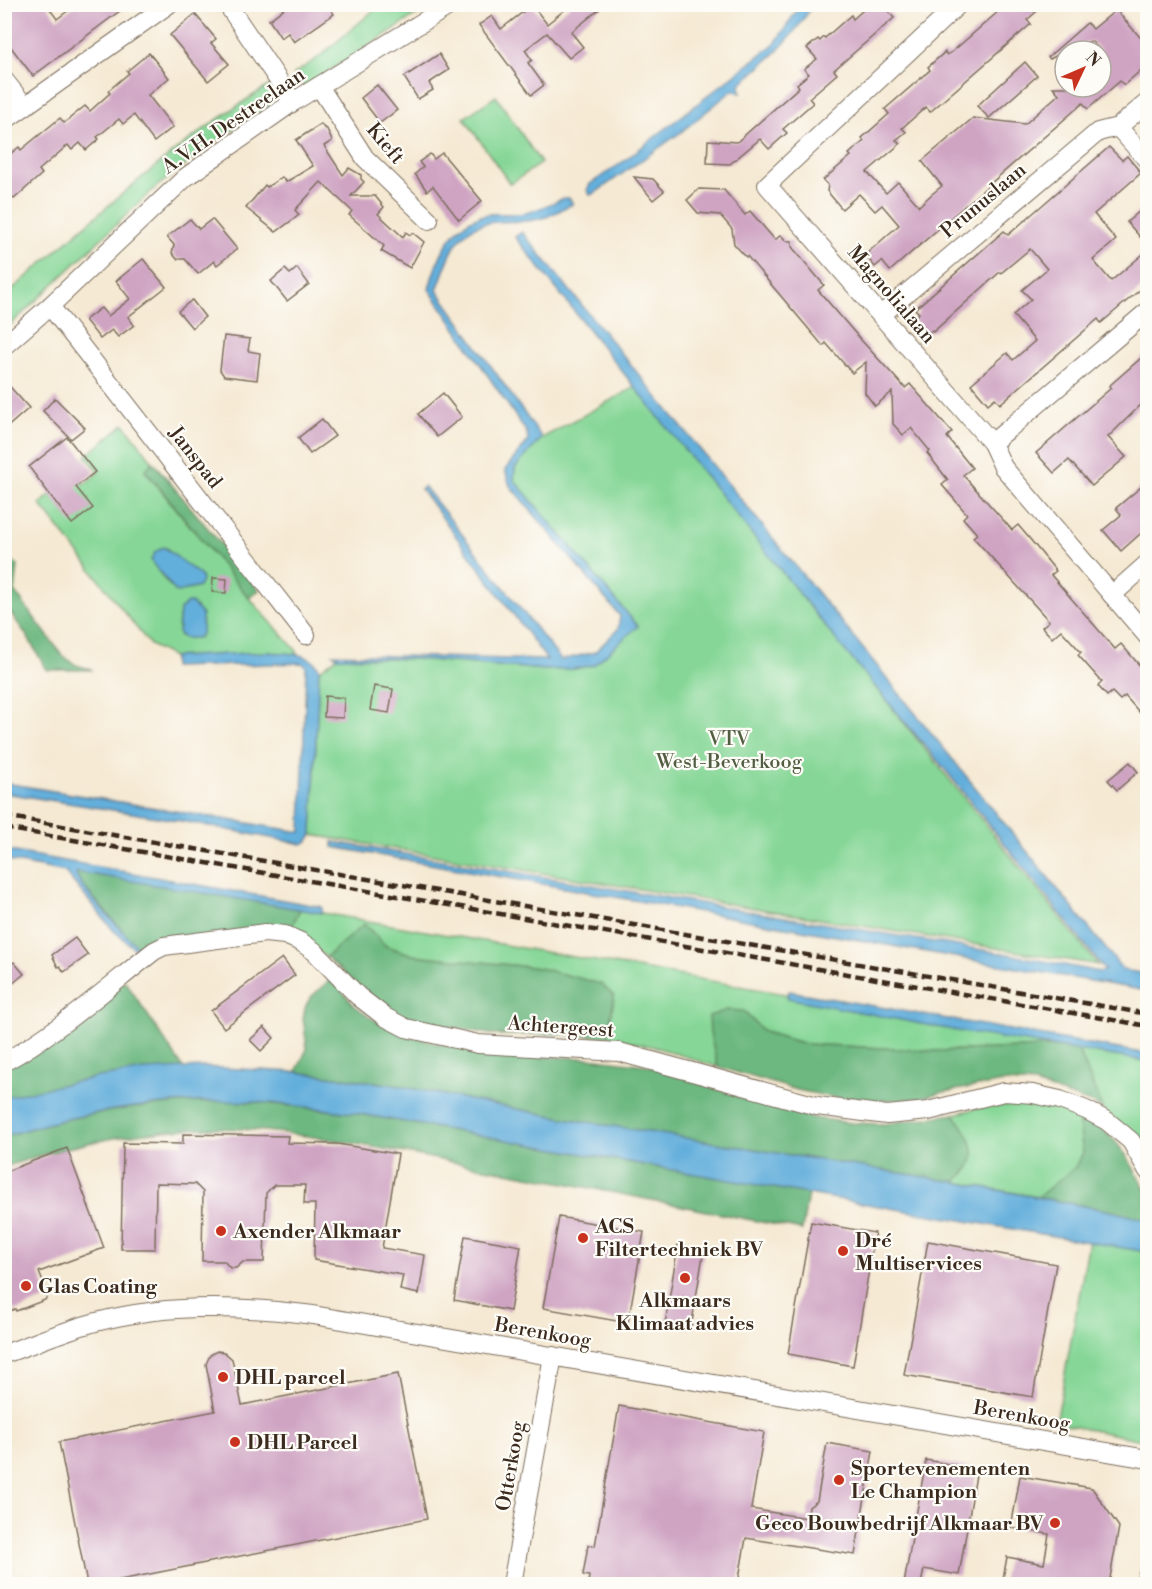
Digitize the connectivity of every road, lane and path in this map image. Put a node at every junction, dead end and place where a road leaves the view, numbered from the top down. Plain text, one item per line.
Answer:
1 (169, 4) edge
2 (227, 4) edge
3 (959, 4) edge
4 (447, 5) edge
5 (4, 80) edge
6 (319, 86) junction
7 (293, 102) junction
8 (1148, 102) edge
9 (25, 106) junction
10 (4, 121) edge
11 (1118, 128) junction
12 (1148, 161) edge
13 (429, 220) dead end
14 (50, 306) junction
15 (1148, 310) edge
16 (881, 315) junction
17 (4, 346) edge
18 (992, 443) junction
19 (1148, 563) edge
20 (1112, 595) junction
21 (306, 635) dead end
22 (1148, 637) edge
23 (4, 1062) edge
24 (1148, 1171) edge
25 (4, 1354) edge
26 (553, 1356) junction
27 (1148, 1460) edge
28 (1148, 1573) edge
29 (512, 1584) edge
30 (1145, 1584) edge

1 - 9 street
2 - 7 street
3 - 16 street, Magnolialaan
4 - 6 street, A.V.H. Destreelaan
5 - 9 street
6 - 7 street, A.V.H. Destreelaan
6 - 13 street, Kieft
7 - 14 street, A.V.H. Destreelaan
8 - 11 street, Prunuslaan
9 - 10 street
11 - 12 street
11 - 16 street, Prunuslaan
14 - 17 street, A.V.H. Destreelaan
14 - 21 street, Janspad
15 - 18 street
16 - 18 street, Magnolialaan
18 - 20 street, Magnolialaan
19 - 20 street
20 - 22 street, Magnolialaan
23 - 24 street, Achtergeest
25 - 26 street, Berenkoog
26 - 27 street, Berenkoog
26 - 29 street, Otterkoog
28 - 30 street

